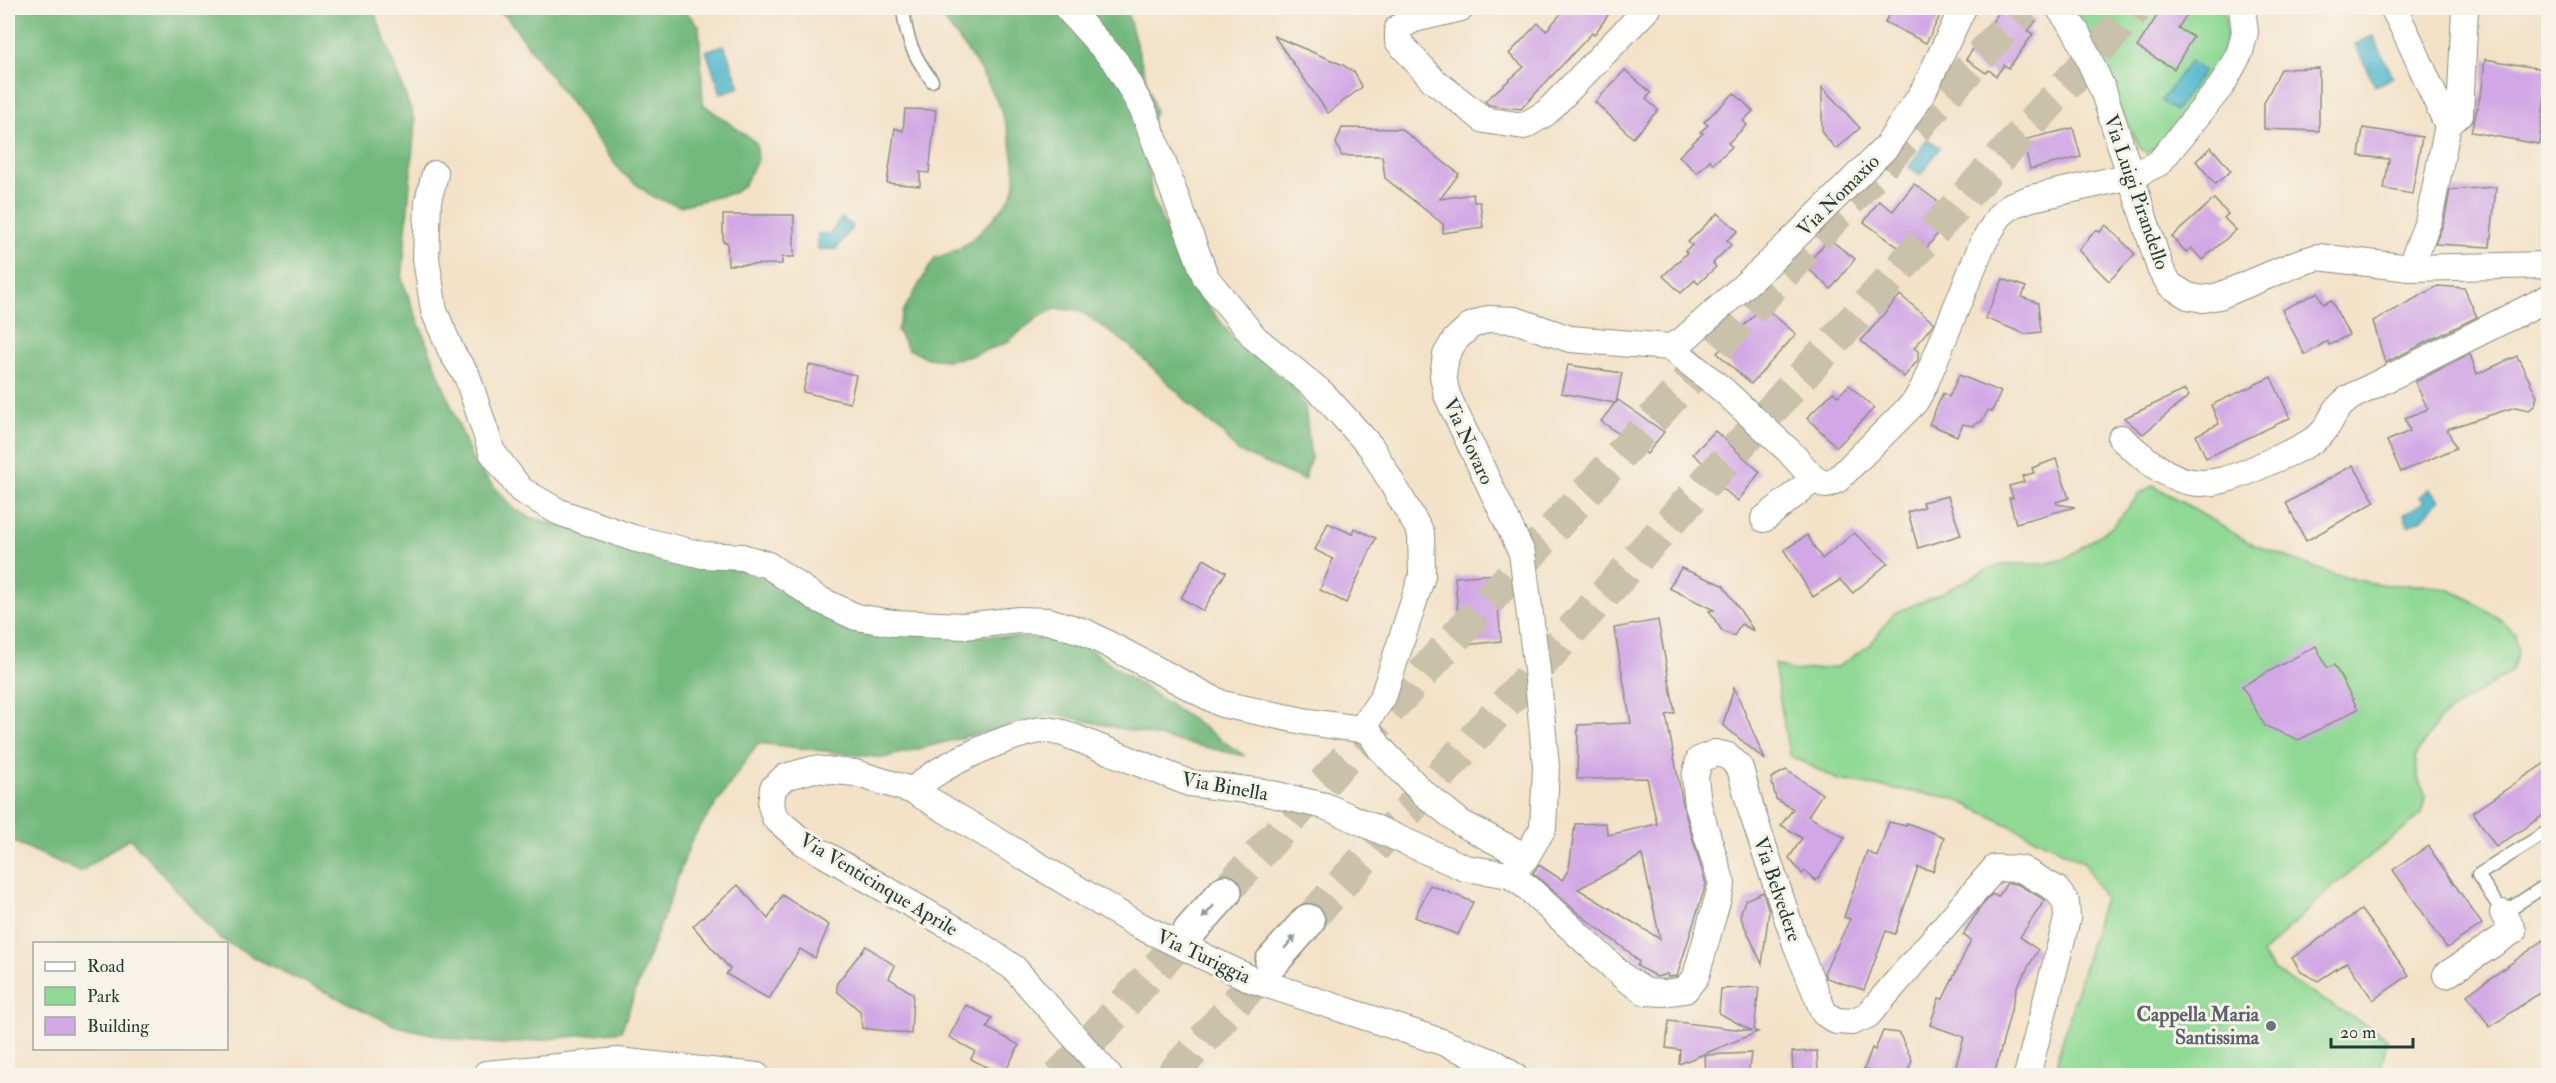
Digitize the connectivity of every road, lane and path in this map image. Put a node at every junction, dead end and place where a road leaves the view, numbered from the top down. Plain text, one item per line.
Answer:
1 (903, 8) edge
2 (1067, 8) edge
3 (1461, 8) edge
4 (1648, 8) edge
5 (1963, 8) edge
6 (2059, 8) edge
7 (2242, 8) edge
8 (2393, 8) edge
9 (2465, 8) edge
10 (1394, 18) edge
11 (932, 81) dead end
12 (2448, 125) junction
13 (435, 174) dead end
14 (2132, 176) junction
15 (2548, 265) edge
16 (2410, 268) junction
17 (2548, 298) edge
18 (1670, 347) junction
19 (2121, 438) dead end
20 (1814, 478) junction
21 (1764, 519) dead end
22 (1368, 730) junction
23 (914, 791) junction
24 (2548, 831) edge
25 (1518, 866) junction
26 (2548, 884) edge
27 (1226, 892) tunnel mouth
28 (2503, 913) junction
29 (1308, 921) tunnel mouth
30 (1190, 932) tunnel mouth
31 (1272, 962) tunnel mouth
32 (2446, 975) dead end
33 (486, 1074) edge
34 (757, 1076) edge
35 (1109, 1076) edge
36 (1514, 1076) edge
37 (2027, 1076) edge

1 - 11 lane
2 - 22 street
3 - 10 street
4 - 10 street
5 - 18 street, Via Nomaxio
6 - 14 street, Via Luigi Pirandello
7 - 14 street
8 - 12 street
9 - 12 street
12 - 16 street
13 - 22 street
14 - 16 street, Via Luigi Pirandello
14 - 20 street
15 - 16 street, Via Luigi Pirandello
17 - 19 street
18 - 20 street
18 - 25 street, Via Novaro
20 - 21 street
22 - 25 street
23 - 25 street, Via Binella
23 - 35 street, Via Venticinque Aprile
23 - 36 street, Via Turiggia
24 - 28 lane
25 - 37 street, Via Belvedere
26 - 28 lane
27 -> 30 highway
28 - 32 street
31 -> 29 highway
33 - 34 street

